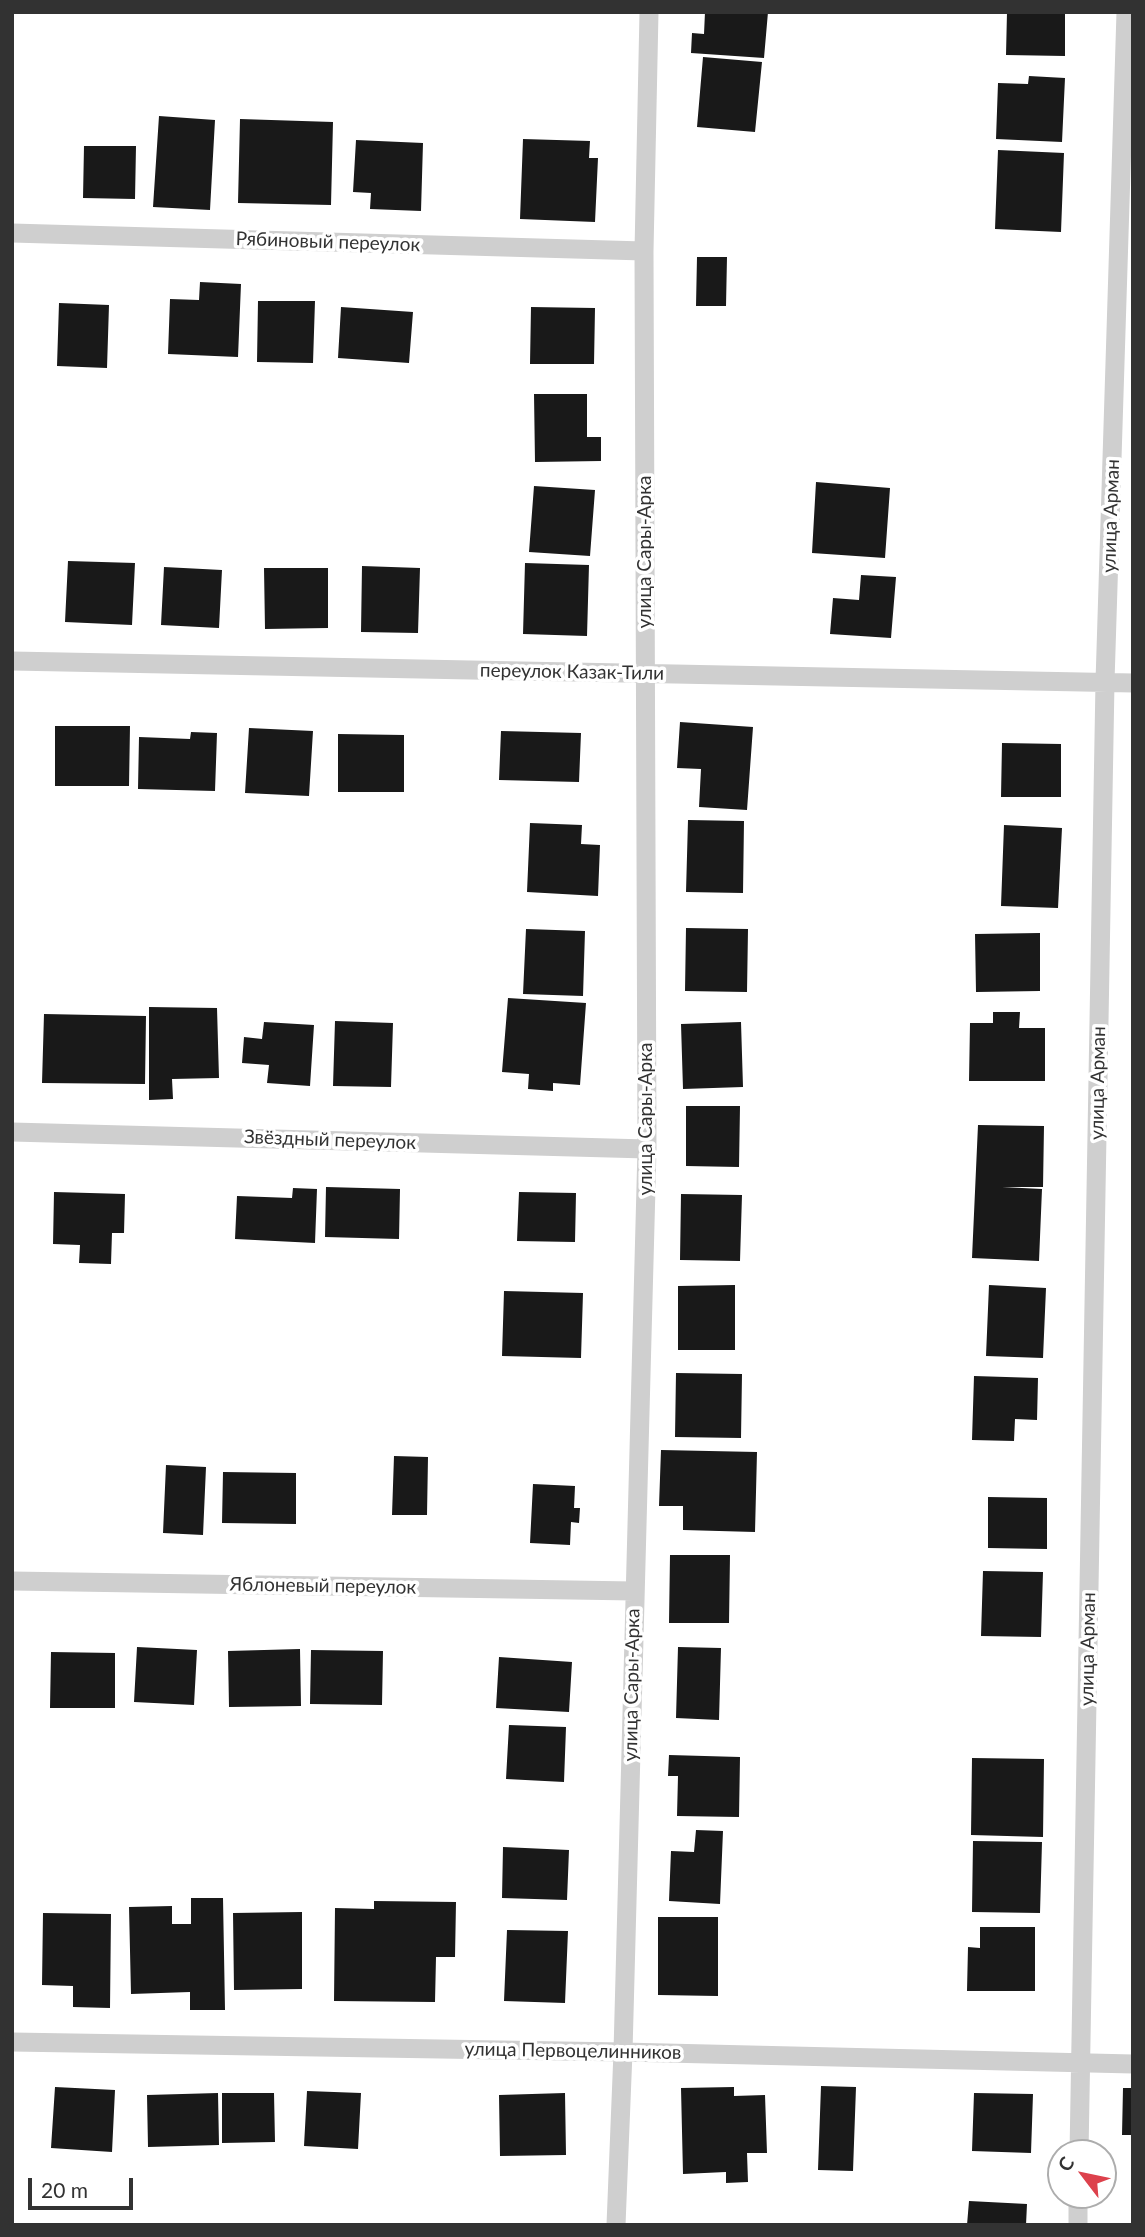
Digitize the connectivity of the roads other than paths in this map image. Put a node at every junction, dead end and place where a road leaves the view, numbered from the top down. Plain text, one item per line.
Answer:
1 (649, 12) edge
2 (1126, 12) edge
3 (12, 233) edge
4 (644, 251) junction
5 (12, 661) edge
6 (645, 673) junction
7 (1105, 682) junction
8 (1133, 683) edge
9 (12, 1132) edge
10 (647, 1149) junction
11 (12, 1581) edge
12 (634, 1591) junction
13 (12, 2042) edge
14 (623, 2052) junction
15 (1080, 2063) junction
16 (1133, 2064) edge
17 (1079, 2139) edge
18 (616, 2225) edge

1 - 4 lane, улица Сары-Арка
2 - 7 lane, улица Арман
3 - 4 lane, Рябиновый переулок
4 - 6 lane, улица Сары-Арка
5 - 6 lane, переулок Казак-Тили
6 - 7 lane, переулок Казак-Тили
6 - 10 lane, улица Сары-Арка
7 - 8 lane, переулок Казак-Тили
7 - 15 lane, улица Арман
9 - 10 lane, Звёздный переулок
10 - 12 lane, улица Сары-Арка
11 - 12 lane, Яблоневый переулок
12 - 14 lane, улица Сары-Арка
13 - 14 lane, улица Первоцелинников
14 - 15 lane, улица Первоцелинников
14 - 18 lane, улица Сары-Арка
15 - 16 lane, улица Первоцелинников
15 - 17 lane, улица Арман

